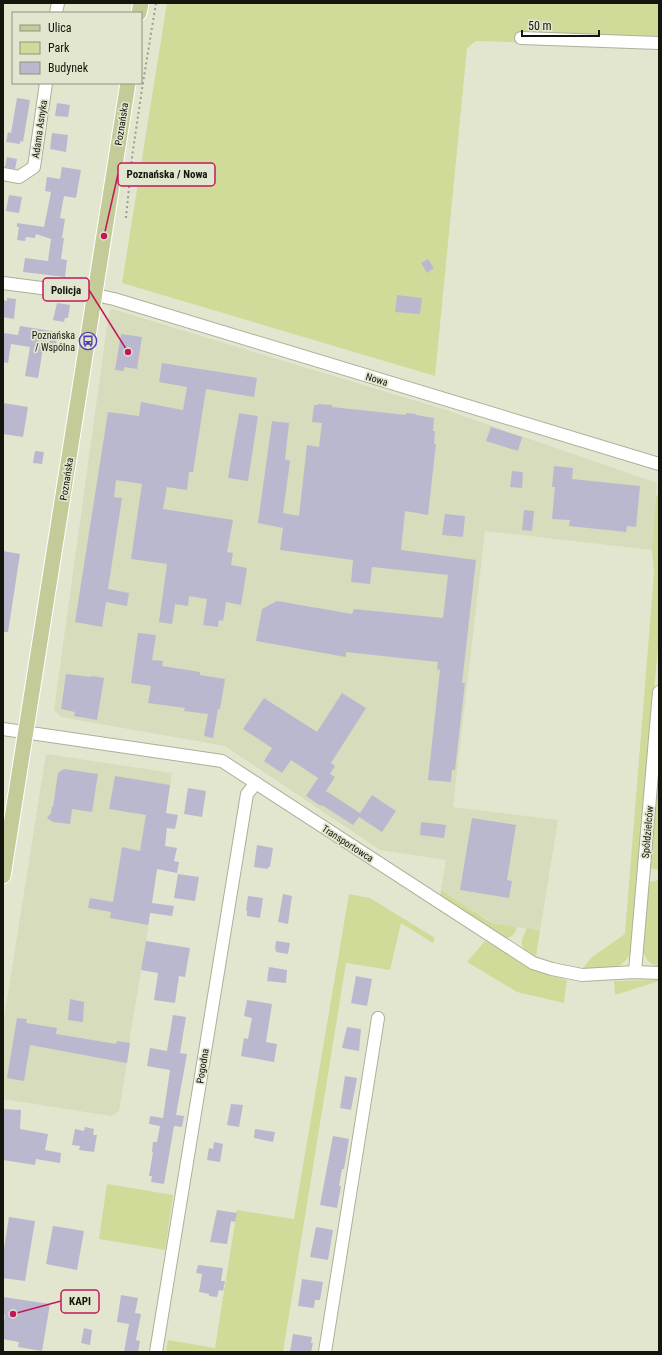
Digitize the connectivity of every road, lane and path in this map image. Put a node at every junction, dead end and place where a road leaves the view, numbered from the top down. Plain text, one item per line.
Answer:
1 (156, 3) edge
2 (521, 38) dead end
3 (659, 43) edge
4 (46, 84) edge
5 (128, 84) edge
6 (3, 174) edge
7 (126, 218) dead end
8 (3, 282) edge
9 (95, 295) junction
10 (659, 464) edge
11 (659, 692) edge
12 (3, 729) edge
13 (26, 733) junction
14 (256, 783) junction
15 (3, 876) edge
16 (635, 972) junction
17 (659, 973) edge
18 (378, 1018) dead end
19 (156, 1352) edge
20 (324, 1352) edge

1 - 7 path
2 - 3 street
4 - 6 street, Adama Asnyka
5 - 9 main road, Poznańska
8 - 9 street, Nowa
9 - 10 street, Nowa
9 - 13 main road, Poznańska
11 - 16 street, Spółdzielców
12 - 13 street, Transportowca
13 - 14 street, Transportowca
13 - 15 main road, Poznańska
14 - 16 street, Transportowca
14 - 19 street, Pogodna
16 - 17 street, Transportowca
18 - 20 street

